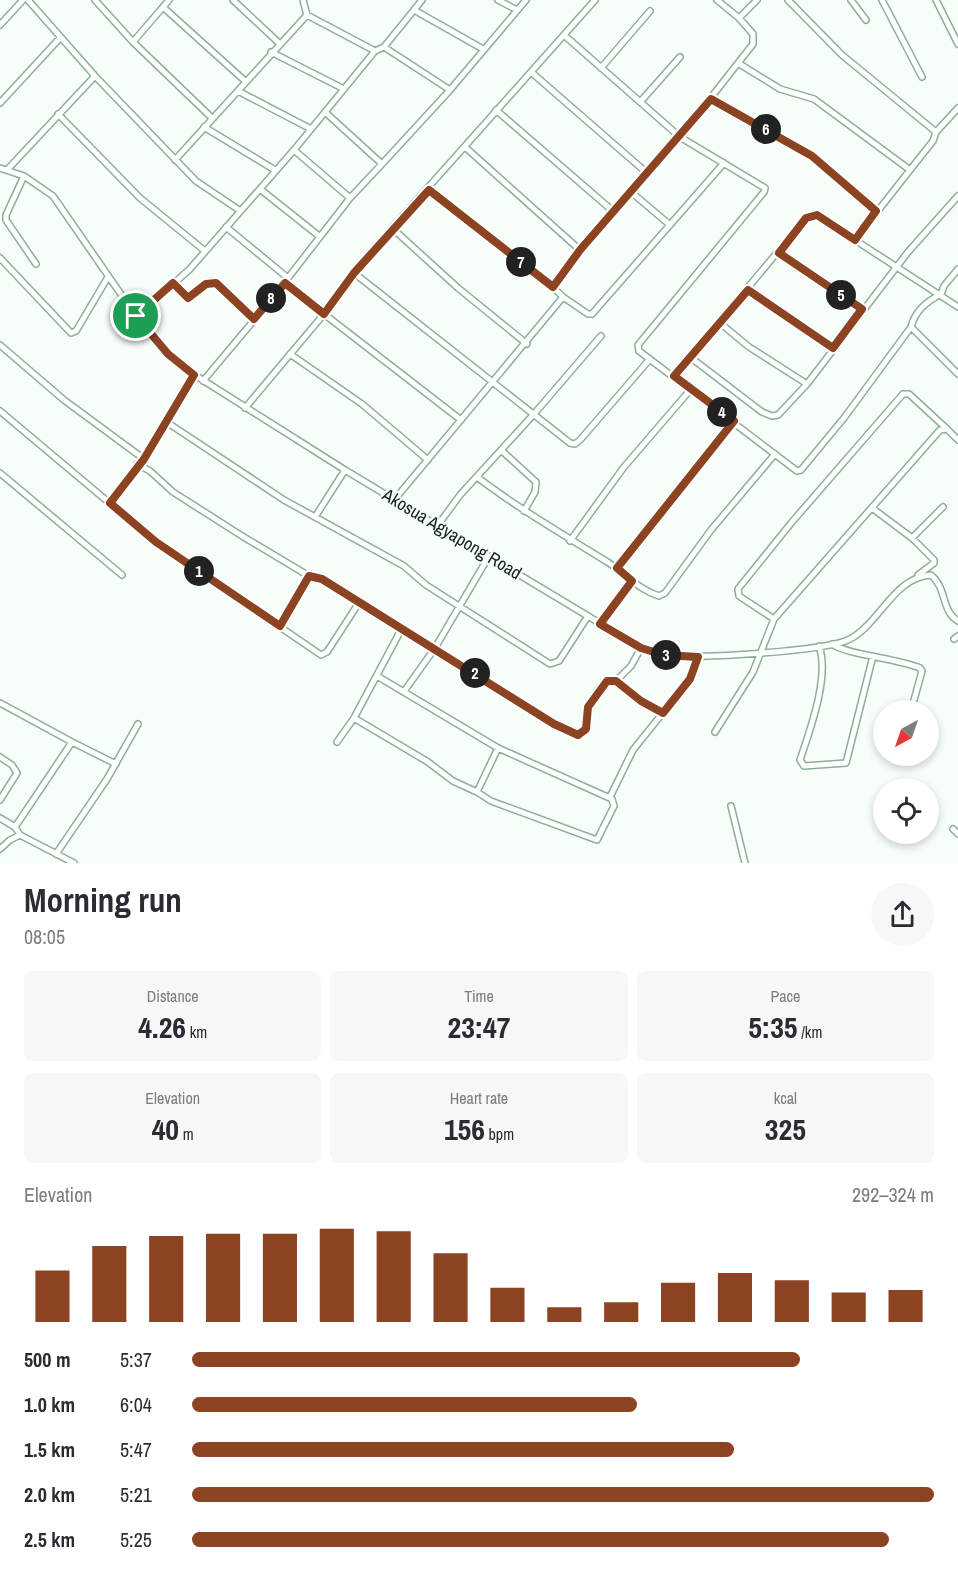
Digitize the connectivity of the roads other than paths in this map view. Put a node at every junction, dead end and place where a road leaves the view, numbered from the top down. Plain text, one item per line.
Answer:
1 (23, 0) edge
2 (28, 0) edge
3 (95, 0) edge
4 (169, 0) edge
5 (233, 0) edge
6 (303, 0) edge
7 (422, 0) edge
8 (498, 0) edge
9 (525, 0) edge
10 (595, 0) edge
11 (717, 0) edge
12 (757, 0) edge
13 (788, 0) edge
14 (851, 0) edge
15 (882, 0) edge
16 (936, 0) edge
17 (163, 7) junction
18 (414, 10) junction
19 (517, 10) junction
20 (650, 11) dead end
21 (307, 15) junction
22 (739, 18) junction
23 (866, 20) dead end
24 (0, 25) edge
25 (564, 35) junction
26 (60, 38) junction
27 (133, 42) junction
28 (279, 43) junction
29 (958, 44) edge
30 (384, 47) junction
31 (483, 49) junction
32 (375, 51) junction
33 (271, 52) junction
34 (680, 57) dead end
35 (738, 63) junction
36 (601, 68) junction
37 (531, 72) junction
38 (95, 76) junction
39 (922, 77) dead end
40 (245, 81) junction
41 (344, 89) junction
42 (450, 90) junction
43 (238, 91) junction
44 (711, 99) junction
45 (641, 101) junction
46 (0, 103) edge
47 (958, 108) edge
48 (496, 110) junction
49 (325, 112) junction
50 (58, 114) junction
51 (212, 118) junction
52 (204, 127) junction
53 (311, 129) junction
54 (936, 132) junction
55 (680, 137) junction
56 (465, 147) junction
57 (294, 150) junction
58 (175, 160) junction
59 (724, 163) junction
60 (382, 164) junction
61 (0, 168) edge
62 (7, 170) junction
63 (275, 170) junction
64 (910, 171) junction
65 (647, 172) junction
66 (24, 176) junction
67 (260, 189) junction
68 (429, 190) junction
69 (631, 192) junction
70 (958, 196) edge
71 (350, 198) junction
72 (239, 210) junction
73 (876, 211) junction
74 (614, 212) junction
75 (670, 225) junction
76 (226, 226) junction
77 (392, 228) junction
78 (319, 236) junction
79 (855, 240) junction
80 (580, 250) junction
81 (205, 251) junction
82 (779, 253) junction
83 (0, 258) edge
84 (36, 264) dead end
85 (896, 267) junction
86 (958, 269) edge
87 (354, 273) junction
88 (108, 277) junction
89 (286, 280) junction
90 (173, 283) junction
91 (553, 287) junction
92 (748, 290) junction
93 (941, 294) junction
94 (563, 297) junction
95 (958, 307) edge
96 (862, 309) junction
97 (324, 314) junction
98 (136, 316) junction
99 (254, 319) junction
100 (720, 323) junction
101 (911, 327) junction
102 (601, 336) dead end
103 (527, 344) junction
104 (0, 345) edge
105 (833, 348) junction
106 (290, 354) junction
107 (690, 357) junction
108 (650, 359) junction
109 (958, 374) edge
110 (194, 375) junction
111 (674, 376) junction
112 (203, 381) junction
113 (492, 383) junction
114 (807, 384) junction
115 (691, 389) junction
116 (245, 408) junction
117 (0, 411) edge
118 (534, 414) junction
119 (461, 420) junction
120 (165, 421) junction
121 (734, 421) junction
122 (947, 429) junction
123 (958, 440) edge
124 (501, 450) junction
125 (775, 454) junction
126 (144, 459) junction
127 (428, 460) junction
128 (137, 464) junction
129 (345, 470) junction
130 (0, 473) edge
131 (477, 477) junction
132 (395, 499) junction
133 (110, 503) junction
134 (943, 507) dead end
135 (872, 508) junction
136 (524, 511) junction
137 (315, 517) junction
138 (438, 525) junction
139 (912, 538) junction
140 (570, 541) junction
141 (489, 556) junction
142 (617, 568) junction
143 (122, 575) dead end
144 (309, 576) junction
145 (916, 578) junction
146 (632, 581) junction
147 (360, 601) junction
148 (461, 606) junction
149 (588, 616) junction
150 (774, 619) junction
151 (958, 621) edge
152 (600, 624) junction
153 (280, 626) junction
154 (402, 628) junction
155 (832, 644) junction
156 (819, 646) junction
157 (435, 648) junction
158 (641, 648) junction
159 (764, 651) junction
160 (873, 656) junction
161 (698, 657) junction
162 (377, 676) junction
163 (616, 681) junction
164 (405, 690) junction
165 (914, 700) edge
166 (0, 703) edge
167 (663, 713) junction
168 (354, 718) junction
169 (138, 724) dead end
170 (715, 732) dead end
171 (72, 742) junction
172 (337, 742) dead end
173 (498, 747) junction
174 (0, 757) edge
175 (116, 764) junction
176 (477, 792) junction
177 (610, 797) junction
178 (0, 800) edge
179 (731, 806) dead end
180 (0, 818) edge
181 (15, 827) junction
182 (953, 829) dead end
183 (958, 834) edge
184 (20, 836) junction
185 (0, 849) edge
186 (57, 854) junction
187 (74, 863) edge
188 (746, 863) edge

1 - 24 street
2 - 26 street
3 - 27 street
4 - 17 street
5 - 28 street
6 - 21 street
7 - 18 street
8 - 19 street
9 - 19 street
10 - 25 street
11 - 22 street
12 - 22 street
13 - 54 street
14 - 23 street
15 - 39 street
16 - 29 street
17 - 27 street
17 - 40 street
18 - 30 street
18 - 31 street
19 - 31 street
20 - 36 street
21 - 28 street
21 - 32 street
22 - 35 street
25 - 36 street
25 - 37 street
26 - 38 street
26 - 46 street
27 - 51 street
28 - 33 street
30 - 32 street
30 - 42 street
31 - 42 street
32 - 41 street
33 - 40 street
33 - 41 street
34 - 45 street
35 - 44 street
35 - 64 street
36 - 45 street
37 - 48 street
37 - 65 street
38 - 50 street
38 - 58 street
40 - 43 street
41 - 49 street
42 - 60 street
43 - 51 street
43 - 53 street
44 - 55 street
44 - 73 street
45 - 55 street
47 - 54 street
48 - 56 street
48 - 74 street
49 - 53 street
49 - 60 street
50 - 62 street
50 - 81 street
51 - 52 street
52 - 58 street
52 - 63 street
53 - 57 street
54 - 64 street
55 - 59 street
55 - 65 street
56 - 68 street
56 - 80 street
57 - 63 street
57 - 71 street
58 - 72 street
59 - 75 street
59 - 108 street
60 - 71 street
61 - 62 street, Akosua Agyapong Road
62 - 66 street, Akosua Agyapong Road
63 - 67 street
64 - 73 street
65 - 69 street
66 - 84 street
66 - 88 street, Akosua Agyapong Road
67 - 72 street
67 - 78 street
68 - 77 street
68 - 91 street
69 - 74 street
69 - 75 street
70 - 85 street
71 - 78 street
72 - 76 street
73 - 79 street
74 - 80 street
75 - 94 street
76 - 81 street
76 - 89 street
77 - 87 street
77 - 103 street
78 - 89 street
79 - 82 street
79 - 85 street
80 - 91 street
81 - 90 street
82 - 92 street
82 - 96 street
83 - 88 street
85 - 93 street
85 - 96 street
86 - 93 street
87 - 97 street
87 - 113 street
88 - 98 street, Akosua Agyapong Road
89 - 97 street
89 - 99 street
90 - 98 street
90 - 99 street
91 - 94 street
92 - 100 street
92 - 105 street
93 - 95 street
93 - 101 street
94 - 103 street
96 - 105 street
97 - 106 street
97 - 119 street
98 - 110 street, Akosua Agyapong Road
99 - 112 street
100 - 107 street
100 - 114 street
101 - 109 street
101 - 125 street
102 - 118 street
103 - 113 street
104 - 126 street
105 - 114 street
106 - 116 street
106 - 127 street
107 - 111 street
107 - 114 street
108 - 111 street
108 - 118 street
110 - 112 street, Akosua Agyapong Road
110 - 120 street
111 - 115 street
112 - 116 street, Akosua Agyapong Road
113 - 118 street
113 - 119 street
115 - 121 street
115 - 140 street
116 - 129 street, Akosua Agyapong Road
117 - 133 street
118 - 124 street
119 - 127 street
120 - 126 street
120 - 137 street
121 - 125 street
121 - 142 street
122 - 123 street
122 - 135 street
122 - 150 street
124 - 131 street
124 - 136 street
125 - 146 street
126 - 128 street
127 - 132 street
128 - 133 street
128 - 144 street
129 - 132 street, Akosua Agyapong Road
129 - 137 street
130 - 143 street
131 - 136 street
131 - 138 street
132 - 138 street, Akosua Agyapong Road
133 - 153 street
134 - 139 street
135 - 139 street
135 - 150 street
136 - 140 street
137 - 148 street
138 - 141 street, Akosua Agyapong Road
139 - 145 street, Akosua Agyapong Road
140 - 142 street
141 - 148 street
141 - 149 street, Akosua Agyapong Road
142 - 146 street
144 - 147 street
144 - 153 street
145 - 151 street
145 - 155 street, Akosua Agyapong Road
146 - 152 street
147 - 153 street
147 - 154 street
148 - 149 street
148 - 157 street
149 - 152 street, Akosua Agyapong Road
150 - 159 street
152 - 158 street, Akosua Agyapong Road
154 - 157 street
154 - 162 street
155 - 156 street, Akosua Agyapong Road
155 - 160 street
156 - 159 street, Akosua Agyapong Road
156 - 160 street
157 - 163 street
157 - 164 street
158 - 161 street, Akosua Agyapong Road
158 - 163 street
159 - 161 street, Akosua Agyapong Road
159 - 170 street
160 - 165 street
161 - 167 street
162 - 164 street
162 - 168 street
163 - 167 street
164 - 173 street
166 - 171 street
167 - 177 street
168 - 172 street
168 - 176 street
169 - 175 street
171 - 175 street
171 - 181 street
173 - 176 street
173 - 177 street
174 - 178 street
175 - 186 street
176 - 177 street
179 - 188 street
180 - 181 street
181 - 184 street
182 - 183 street
184 - 185 street
184 - 186 street
186 - 187 street

